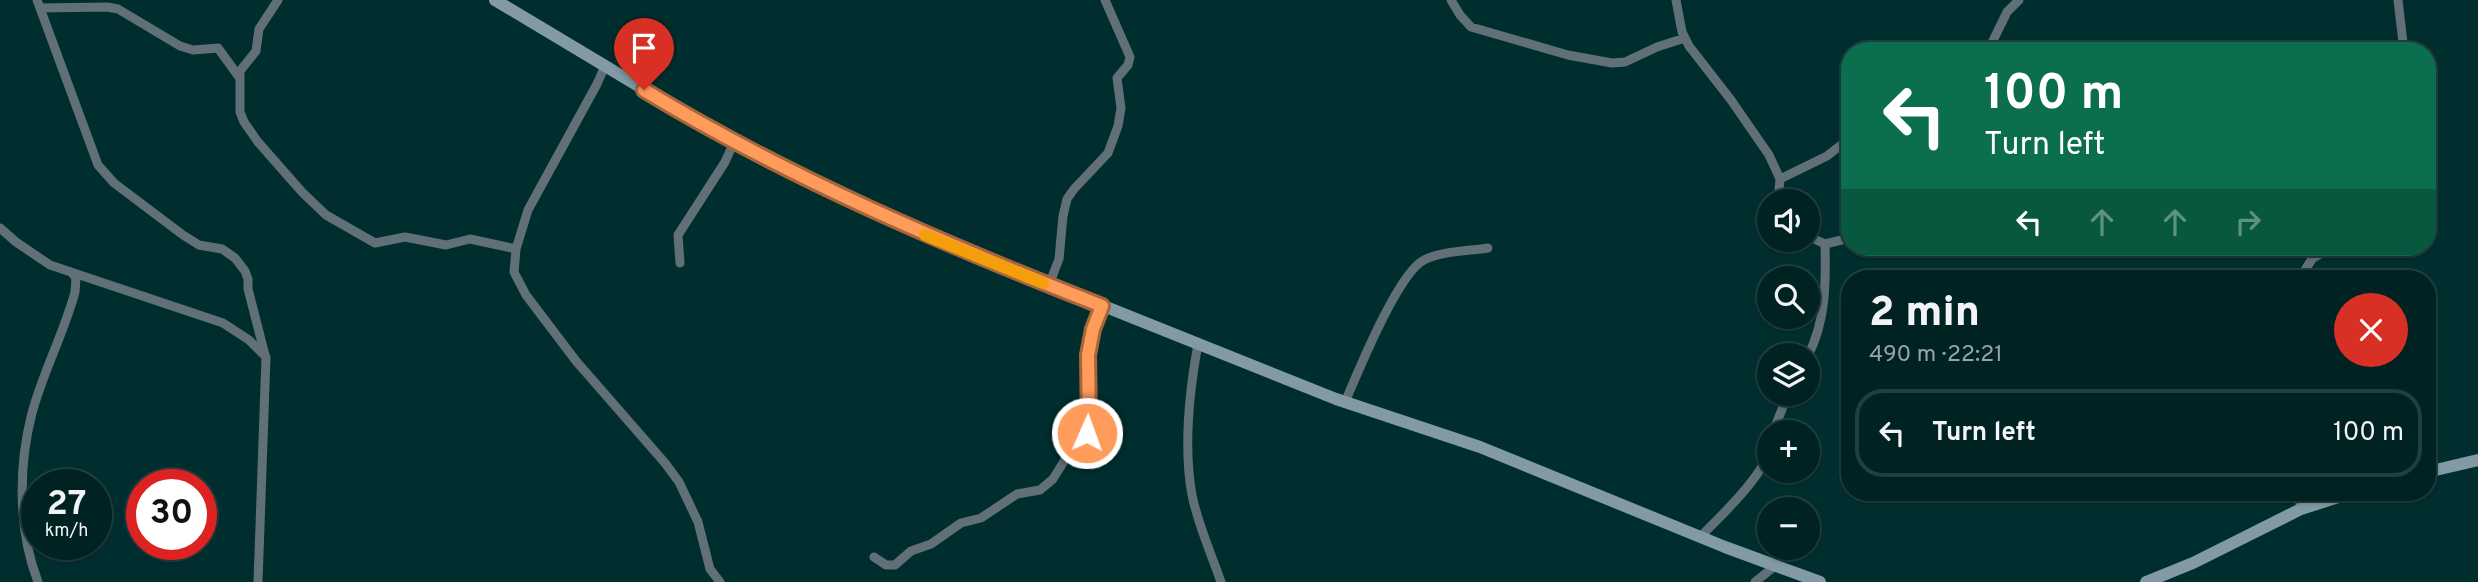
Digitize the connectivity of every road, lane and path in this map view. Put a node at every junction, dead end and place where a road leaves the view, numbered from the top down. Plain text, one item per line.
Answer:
1 (278, 0) edge
2 (495, 0) edge
3 (1105, 0) edge
4 (1451, 0) edge
5 (1676, 0) edge
6 (2019, 0) edge
7 (2398, 0) edge
8 (39, 4) edge
9 (1685, 38) junction
10 (1993, 42) edge
11 (2403, 42) edge
12 (605, 66) junction
13 (239, 77) junction
14 (734, 142) junction
15 (1841, 145) edge
16 (1780, 179) junction
17 (1780, 189) edge
18 (0, 228) edge
19 (1841, 240) edge
20 (1820, 242) edge
21 (1825, 244) junction
22 (1488, 248) dead end
23 (516, 249) junction
24 (2317, 256) edge
25 (680, 262) dead end
26 (69, 270) junction
27 (2305, 270) edge
28 (1048, 285) junction
29 (1102, 306) junction
30 (1814, 343) edge
31 (1198, 344) junction
32 (266, 357) junction
33 (1345, 402) junction
34 (2478, 460) edge
35 (1757, 470) edge
36 (2436, 470) edge
37 (2300, 501) edge
38 (2326, 501) edge
39 (2301, 509) junction
40 (1700, 537) junction
41 (874, 557) dead end
42 (1775, 566) junction
43 (38, 582) edge
44 (258, 582) edge
45 (720, 582) edge
46 (1221, 582) edge
47 (1755, 582) edge
48 (1820, 582) edge
49 (2146, 582) edge

1 - 13 street
2 - 12 street
3 - 28 street
4 - 9 street
5 - 9 street
6 - 10 street
7 - 11 street
8 - 13 street
8 - 32 street
9 - 16 street
12 - 14 street
12 - 23 street
13 - 23 street
14 - 25 street
14 - 28 street
15 - 16 street
16 - 17 street
18 - 26 street
19 - 21 street
20 - 21 street
21 - 30 street
22 - 33 street
23 - 45 street
24 - 27 street
26 - 32 street
26 - 43 street
28 - 29 street
29 - 31 street
29 - 41 street
31 - 33 street
31 - 46 street
32 - 44 street
33 - 40 street
34 - 36 street
35 - 40 street
37 - 39 street
38 - 39 street
39 - 49 street
40 - 42 street
42 - 47 street
42 - 48 street

